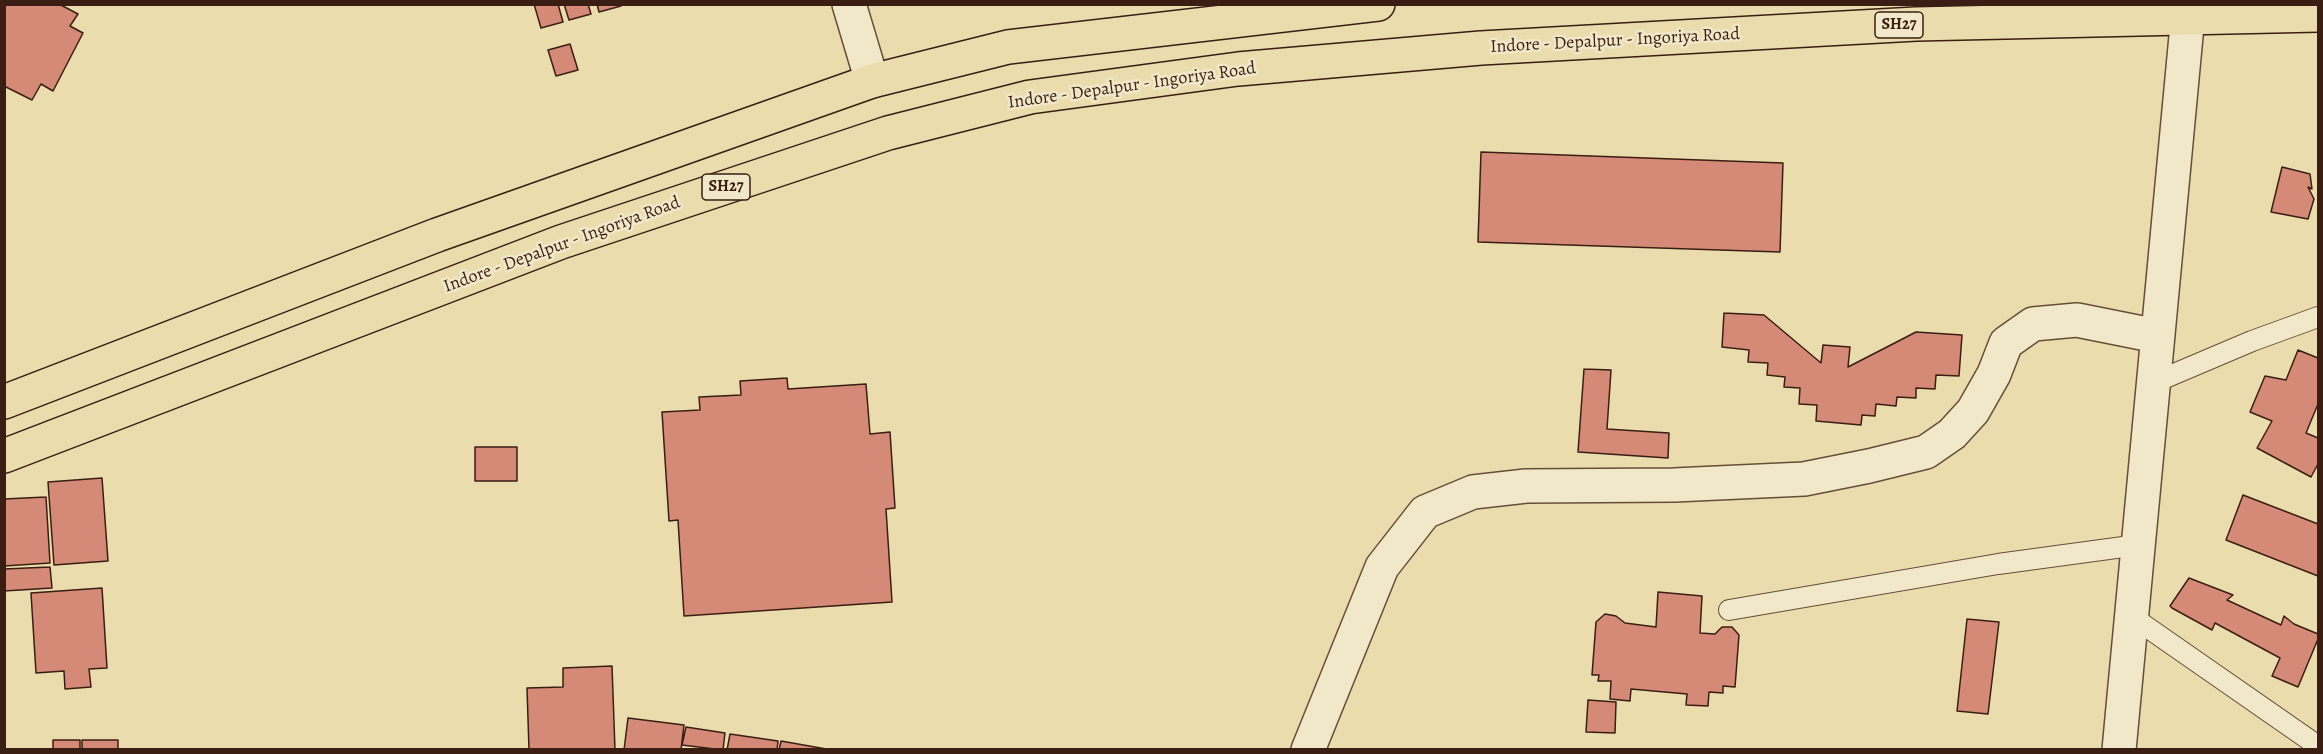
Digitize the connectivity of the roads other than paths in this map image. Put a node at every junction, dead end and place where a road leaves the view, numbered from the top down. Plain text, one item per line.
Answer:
1 (849, 4) edge
2 (1378, 4) edge
3 (2188, 11) edge
4 (2319, 15) edge
5 (872, 81) junction
6 (2319, 317) edge
7 (2157, 336) junction
8 (2153, 383) junction
9 (4, 402) edge
10 (4, 456) edge
11 (2138, 545) junction
12 (1729, 610) dead end
13 (2131, 616) junction
14 (2319, 746) edge
15 (1308, 750) edge
16 (2119, 750) edge

1 - 5 street
2 - 5 main road
3 - 4 main road, Indore - Depalpur - Ingoriya Road / SH27
3 - 7 street
3 - 10 main road, Indore - Depalpur - Ingoriya Road / SH27
5 - 9 main road
6 - 8 lane
7 - 8 street
7 - 15 street
8 - 11 street
11 - 12 lane
11 - 13 street
13 - 14 lane
13 - 16 street

